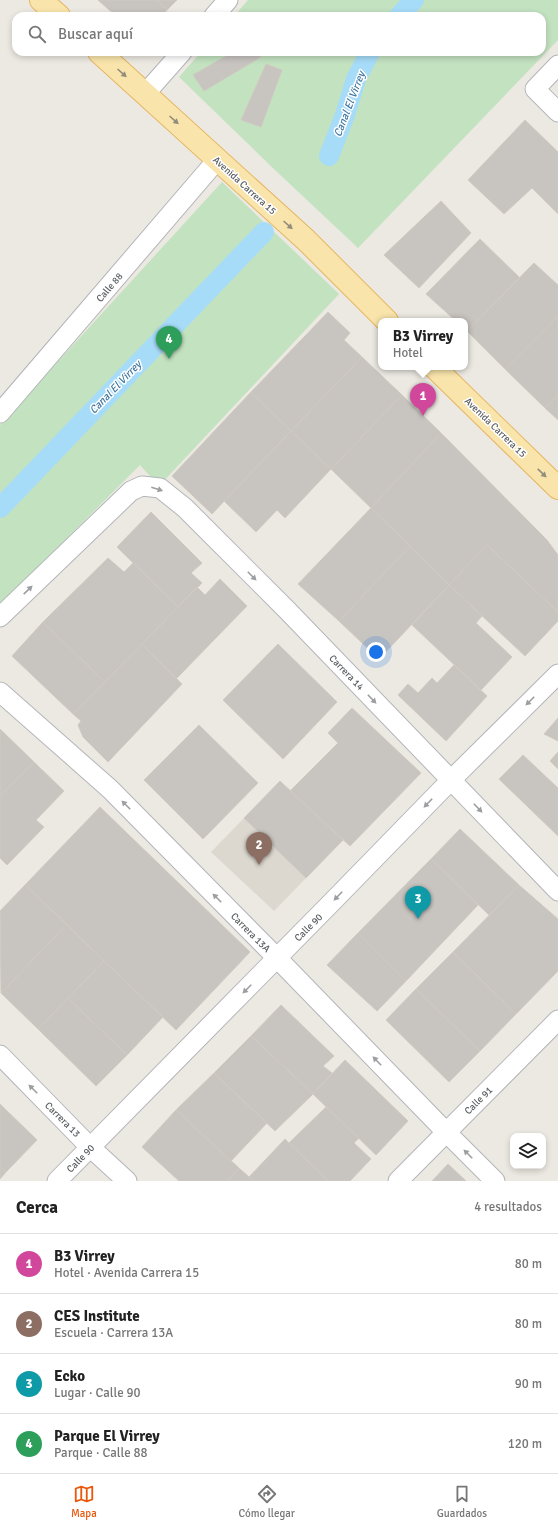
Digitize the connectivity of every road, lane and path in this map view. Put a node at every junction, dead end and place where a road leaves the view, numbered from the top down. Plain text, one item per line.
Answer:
1 (42, 0) edge
2 (228, 0) edge
3 (55, 12) edge
4 (218, 12) edge
5 (103, 56) edge
6 (178, 56) edge
7 (558, 65) edge
8 (145, 94) junction
9 (558, 112) edge
10 (217, 160) junction
11 (384, 318) edge
12 (437, 370) edge
13 (0, 413) edge
14 (558, 488) edge
15 (0, 617) edge
16 (558, 674) edge
17 (0, 692) edge
18 (451, 780) junction
19 (558, 891) edge
20 (277, 958) junction
21 (558, 1020) edge
22 (0, 1055) edge
23 (446, 1132) junction
24 (90, 1146) junction
25 (57, 1181) edge
26 (127, 1181) edge
27 (398, 1181) edge
28 (496, 1181) edge

1 - 3 main road
2 - 4 street
5 -> 8 main road, Avenida Carrera 15
6 - 8 street
7 - 9 street
8 -> 10 main road, Avenida Carrera 15
10 -> 11 main road, Avenida Carrera 15
10 - 13 street, Calle 88
12 -> 14 main road, Avenida Carrera 15
15 -> 18 street, Carrera 14
16 -> 18 street, Calle 90
20 -> 17 street, Carrera 13A
18 -> 19 street, Carrera 14
18 -> 20 street, Calle 90
23 -> 20 street, Carrera 13A
20 -> 24 street, Calle 90
21 - 23 street, Calle 91
24 -> 22 street, Carrera 13
23 - 27 street, Calle 91
28 -> 23 street, Carrera 13A
24 - 25 street, Calle 90
24 - 26 street, Carrera 13

